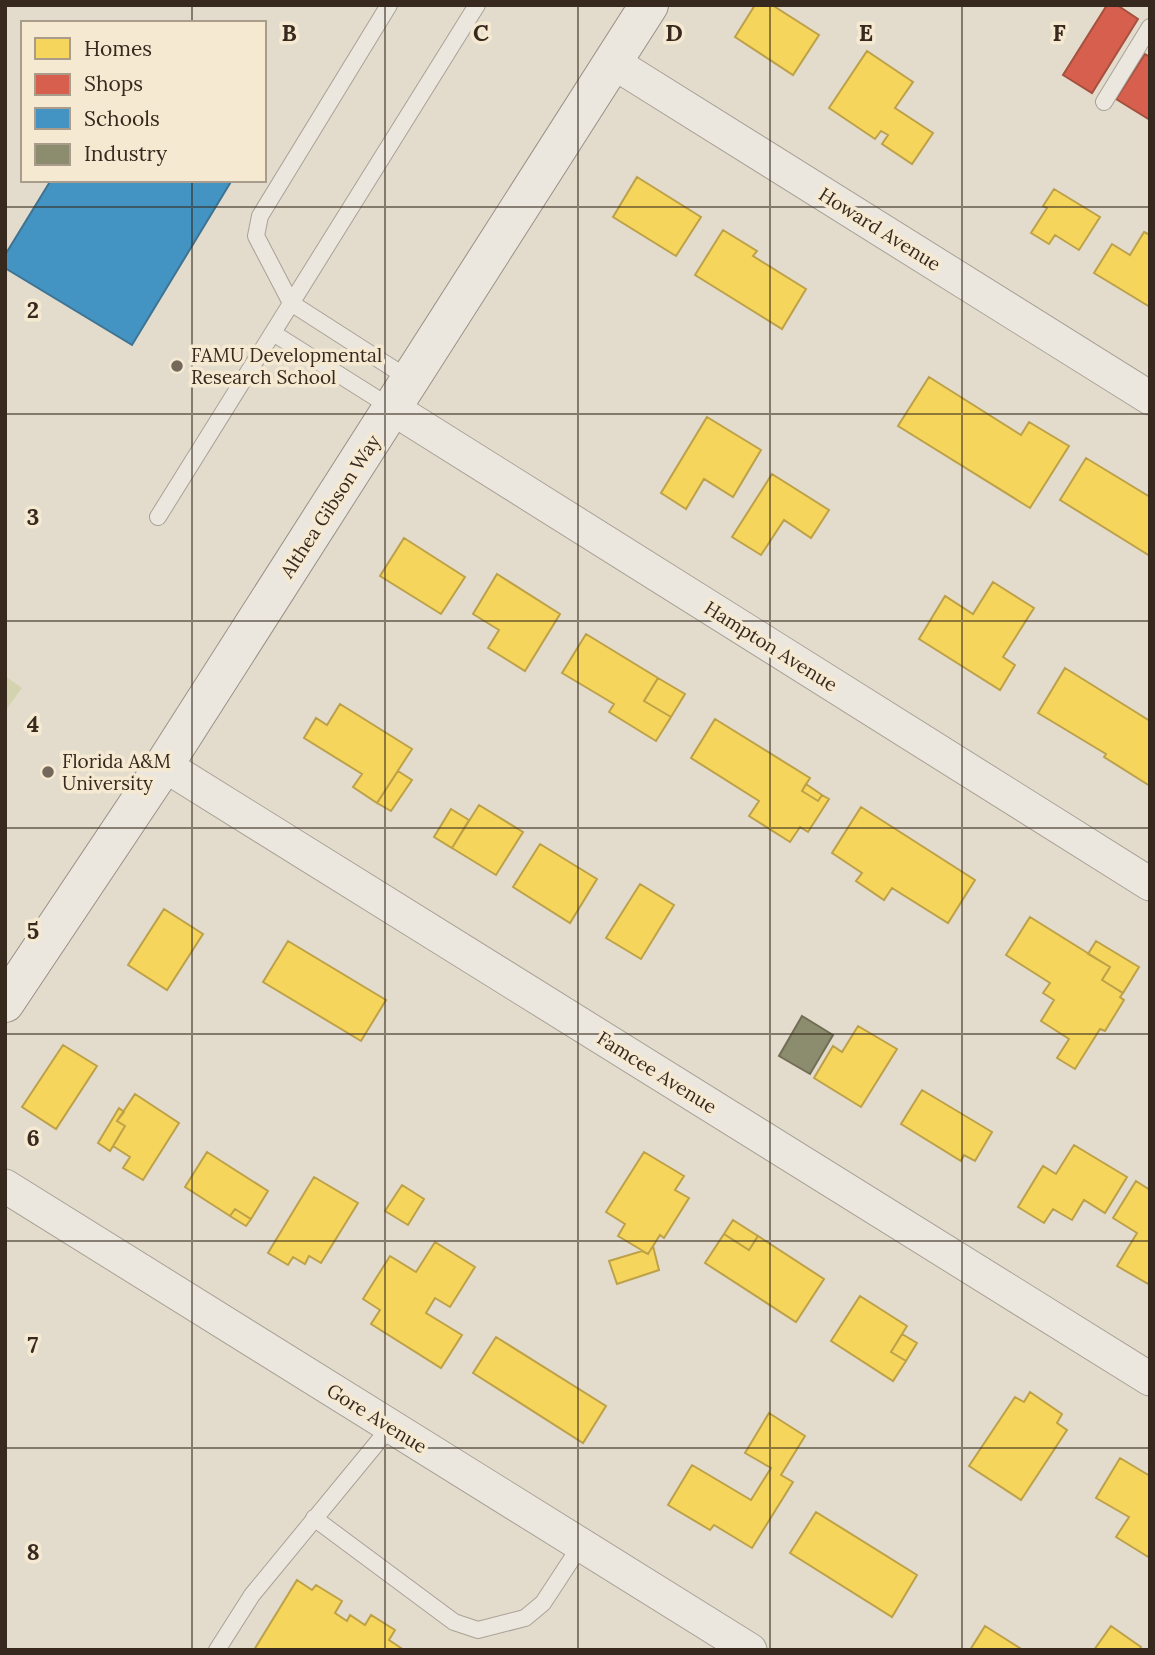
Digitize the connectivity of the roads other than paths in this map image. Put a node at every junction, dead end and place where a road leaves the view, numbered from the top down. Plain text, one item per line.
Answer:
1 (389, 5) edge
2 (477, 5) edge
3 (649, 5) edge
4 (1150, 27) edge
5 (611, 61) junction
6 (1104, 102) dead end
7 (291, 303) junction
8 (273, 333) junction
9 (401, 394) junction
10 (1150, 398) edge
11 (158, 517) dead end
12 (164, 765) junction
13 (1150, 884) edge
14 (5, 1003) edge
15 (5, 1186) edge
16 (1150, 1379) edge
17 (391, 1426) junction
18 (314, 1518) junction
19 (581, 1545) junction
20 (217, 1650) edge
21 (750, 1650) edge

1 - 7 lane
2 - 7 lane
3 - 5 street, Althea Gibson Way
4 - 6 lane
5 - 9 street, Althea Gibson Way
5 - 10 street, Howard Avenue
7 - 8 lane
7 - 9 lane
8 - 9 lane
8 - 11 lane
9 - 12 street, Althea Gibson Way
9 - 13 street, Hampton Avenue
12 - 14 street, Althea Gibson Way
12 - 16 street, Famcee Avenue
15 - 17 street, Gore Avenue
17 - 18 lane
17 - 19 street, Gore Avenue
18 - 19 lane
18 - 20 lane
19 - 21 street, Gore Avenue

